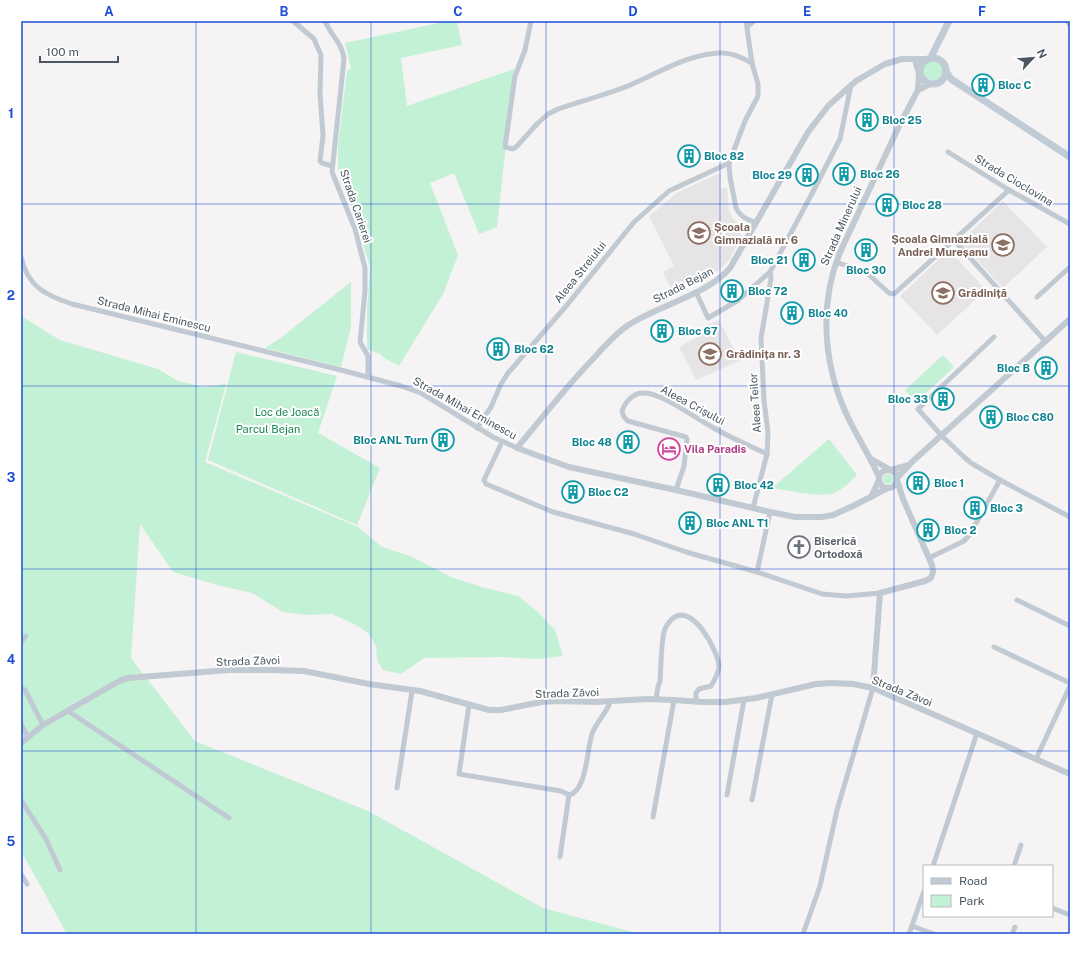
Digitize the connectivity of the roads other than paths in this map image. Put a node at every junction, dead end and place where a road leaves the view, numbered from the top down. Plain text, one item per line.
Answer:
1 (293, 21) edge
2 (325, 21) edge
3 (531, 21) edge
4 (754, 21) edge
5 (949, 21) edge
6 (1067, 21) edge
7 (747, 24) edge
8 (1070, 25) edge
9 (939, 43) junction
10 (929, 58) junction
11 (915, 60) junction
12 (942, 61) junction
13 (752, 62) junction
14 (946, 71) junction
15 (919, 73) junction
16 (951, 79) junction
17 (940, 82) junction
18 (930, 84) junction
19 (851, 85) junction
20 (918, 90) junction
21 (948, 152) dead end
22 (1070, 157) edge
23 (730, 163) junction
24 (332, 166) junction
25 (1008, 190) junction
26 (756, 223) junction
27 (1070, 224) edge
28 (954, 240) junction
29 (21, 257) edge
30 (836, 262) junction
31 (1070, 267) edge
32 (770, 272) junction
33 (696, 292) junction
34 (1037, 297) dead end
35 (1070, 319) edge
36 (994, 337) dead end
37 (1045, 342) junction
38 (368, 377) junction
39 (478, 428) junction
40 (941, 435) junction
41 (502, 442) junction
42 (517, 448) junction
43 (767, 454) junction
44 (871, 459) junction
45 (909, 465) junction
46 (890, 469) junction
47 (878, 478) junction
48 (897, 479) junction
49 (1000, 480) junction
50 (890, 488) junction
51 (676, 490) junction
52 (871, 497) junction
53 (903, 499) junction
54 (753, 508) junction
55 (770, 512) junction
56 (1070, 517) edge
57 (929, 558) junction
58 (757, 572) junction
59 (880, 593) junction
60 (1017, 600) dead end
61 (1070, 626) edge
62 (26, 636) dead end
63 (21, 642) edge
64 (994, 647) dead end
65 (1070, 683) edge
66 (1070, 686) edge
67 (21, 688) edge
68 (873, 688) junction
69 (412, 691) junction
70 (772, 694) junction
71 (656, 699) junction
72 (674, 700) junction
73 (744, 700) junction
74 (610, 702) junction
75 (696, 702) junction
76 (468, 705) junction
77 (68, 711) junction
78 (21, 724) edge
79 (43, 725) junction
80 (977, 733) junction
81 (28, 738) junction
82 (21, 743) edge
83 (1036, 759) junction
84 (1070, 774) edge
85 (397, 788) dead end
86 (569, 795) junction
87 (727, 795) dead end
88 (21, 800) edge
89 (752, 800) dead end
90 (653, 817) dead end
91 (229, 818) dead end
92 (1021, 845) dead end
93 (560, 857) dead end
94 (933, 865) edge
95 (1014, 865) edge
96 (60, 870) dead end
97 (21, 874) edge
98 (27, 884) dead end
99 (923, 894) edge
100 (1053, 908) edge
101 (1070, 915) edge
102 (912, 926) junction
103 (1014, 927) dead end
104 (803, 934) edge
105 (909, 934) edge
106 (934, 934) edge
107 (1012, 934) edge

1 - 24 street
2 - 24 street, Strada Carierei
3 - 13 street
4 - 7 street
5 - 9 main road
6 - 8 street
7 - 13 street
9 - 10 main road
9 - 12 main road
10 - 11 street, Strada Bejan
10 - 12 main road
10 - 15 main road
11 - 15 street
11 - 19 street, Strada Bejan
12 - 14 main road
13 - 23 street
14 - 16 main road
14 - 17 main road
15 - 18 main road
15 - 20 street
16 - 17 main road
16 - 22 main road
17 - 18 main road
18 - 20 street
19 - 26 street, Strada Bejan
19 - 32 street, Aleea Teilor
20 - 30 street, Strada Minerului
21 - 25 street, Strada Cioclovina
23 - 26 street
23 - 39 street, Aleea Streiului
24 - 38 street, Strada Carierei
25 - 27 street, Strada Cioclovina
25 - 28 street
26 - 33 street, Strada Bejan
28 - 30 street
28 - 37 street
29 - 38 street, Strada Mihai Eminescu
30 - 44 street, Strada Minerului
31 - 34 street
32 - 33 street, Aleea Teilor
32 - 43 street, Aleea Teilor
33 - 42 street, Strada Bejan
35 - 37 street
36 - 40 street
37 - 40 street
38 - 39 street, Strada Mihai Eminescu
39 - 41 street, Strada Mihai Eminescu
40 - 45 street
40 - 49 street
41 - 42 street, Strada Mihai Eminescu
41 - 58 street
42 - 51 street, Strada Mihai Eminescu
43 - 51 street, Aleea Crișului
43 - 54 street, Aleea Teilor
44 - 46 street
44 - 47 street, Strada Minerului
45 - 46 street
45 - 48 street
46 - 47 street
46 - 48 street
47 - 50 street
47 - 52 street
48 - 50 street
48 - 53 street
49 - 56 street
49 - 57 street
50 - 52 street, Strada Mihai Eminescu
50 - 53 street
51 - 54 street, Strada Mihai Eminescu
52 - 55 street, Strada Mihai Eminescu
53 - 57 street
54 - 55 street, Strada Mihai Eminescu
55 - 58 street
57 - 59 street
58 - 59 street
59 - 68 street
60 - 61 street
62 - 63 street
64 - 65 street
66 - 83 street
67 - 79 street
68 - 70 street, Strada Zăvoi
68 - 80 street, Strada Zăvoi
68 - 104 street
69 - 76 street, Strada Zăvoi
69 - 77 street, Strada Zăvoi
69 - 85 street
70 - 73 street, Strada Zăvoi
70 - 89 street
71 - 72 street, Strada Zăvoi
71 - 74 street, Strada Zăvoi
71 - 75 street
72 - 75 street, Strada Zăvoi
72 - 90 street
73 - 75 street, Strada Zăvoi
73 - 87 street
74 - 76 street, Strada Zăvoi
74 - 86 street
76 - 86 street
77 - 79 street, Strada Zăvoi
77 - 91 street
78 - 81 street
79 - 81 street, Strada Zăvoi
80 - 83 street, Strada Zăvoi
80 - 94 street
81 - 82 street, Strada Zăvoi
83 - 84 street, Strada Zăvoi
86 - 93 street
88 - 96 street
92 - 95 street
97 - 98 street
99 - 102 street
100 - 101 street
102 - 105 street
102 - 106 street
103 - 107 street

